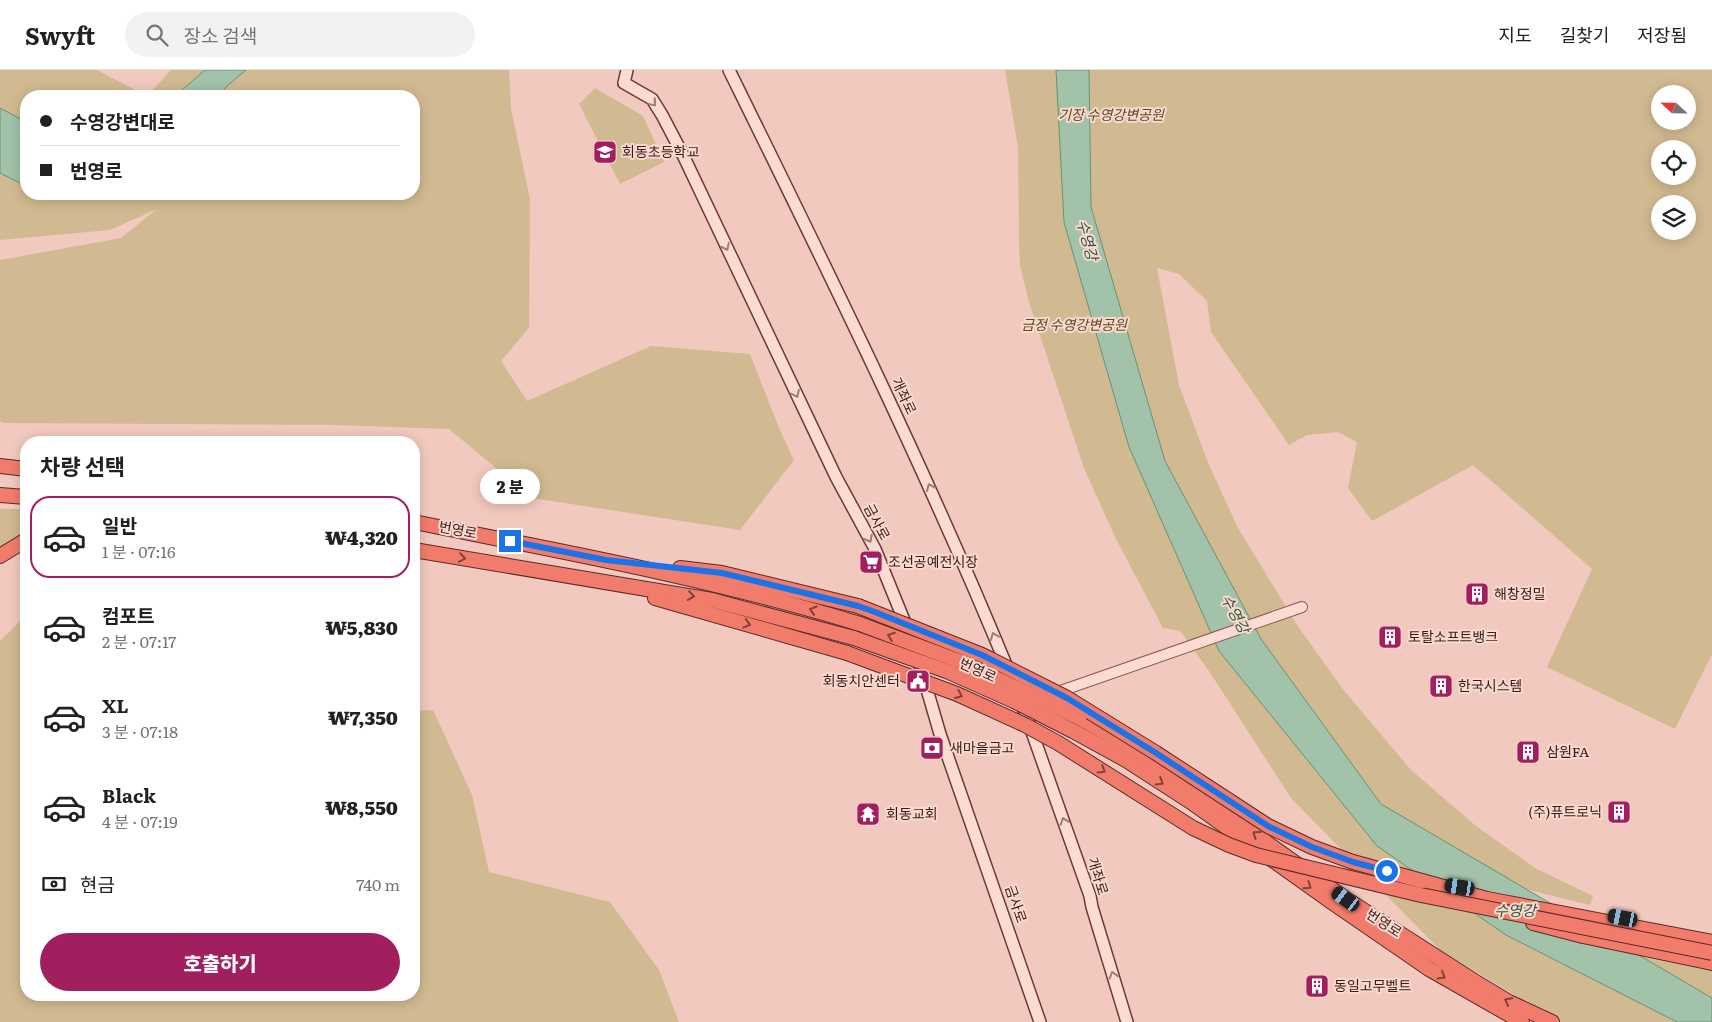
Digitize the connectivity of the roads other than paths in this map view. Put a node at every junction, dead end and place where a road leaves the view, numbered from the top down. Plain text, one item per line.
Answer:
1 (627, 70) edge
2 (729, 70) edge
3 (0, 466) edge
4 (20, 468) edge
5 (0, 473) edge
6 (20, 473) edge
7 (0, 495) edge
8 (20, 497) edge
9 (420, 523) edge
10 (20, 544) edge
11 (420, 551) edge
12 (0, 556) edge
13 (606, 560) junction
14 (600, 581) junction
15 (1302, 607) dead end
16 (1050, 694) junction
17 (1022, 703) junction
18 (1076, 724) junction
19 (1036, 741) junction
20 (1422, 881) junction
21 (1421, 895) junction
22 (1712, 934) edge
23 (1712, 942) edge
24 (1712, 953) edge
25 (1712, 963) edge
26 (1040, 1022) edge
27 (1127, 1022) edge
28 (1522, 1022) edge
29 (1552, 1022) edge

1 -> 26 main road, 금사로
17 -> 2 main road, 개좌로
3 - 4 highway
5 - 6 highway
7 - 8 highway
9 - 13 highway, 번영로
10 - 12 highway
11 -> 14 highway, 번영로
18 -> 13 highway, 번영로, bridge
13 - 20 highway, bridge
14 -> 18 highway, 번영로, bridge
14 -> 21 highway, bridge
15 - 16 street
16 - 17 street
16 - 19 street
17 - 19 main road, 개좌로
18 -> 28 highway, 번영로
29 -> 18 highway, 번영로
27 -> 19 main road, 개좌로
20 - 22 highway
20 - 23 highway
21 - 24 highway, bridge
21 - 25 highway, bridge

